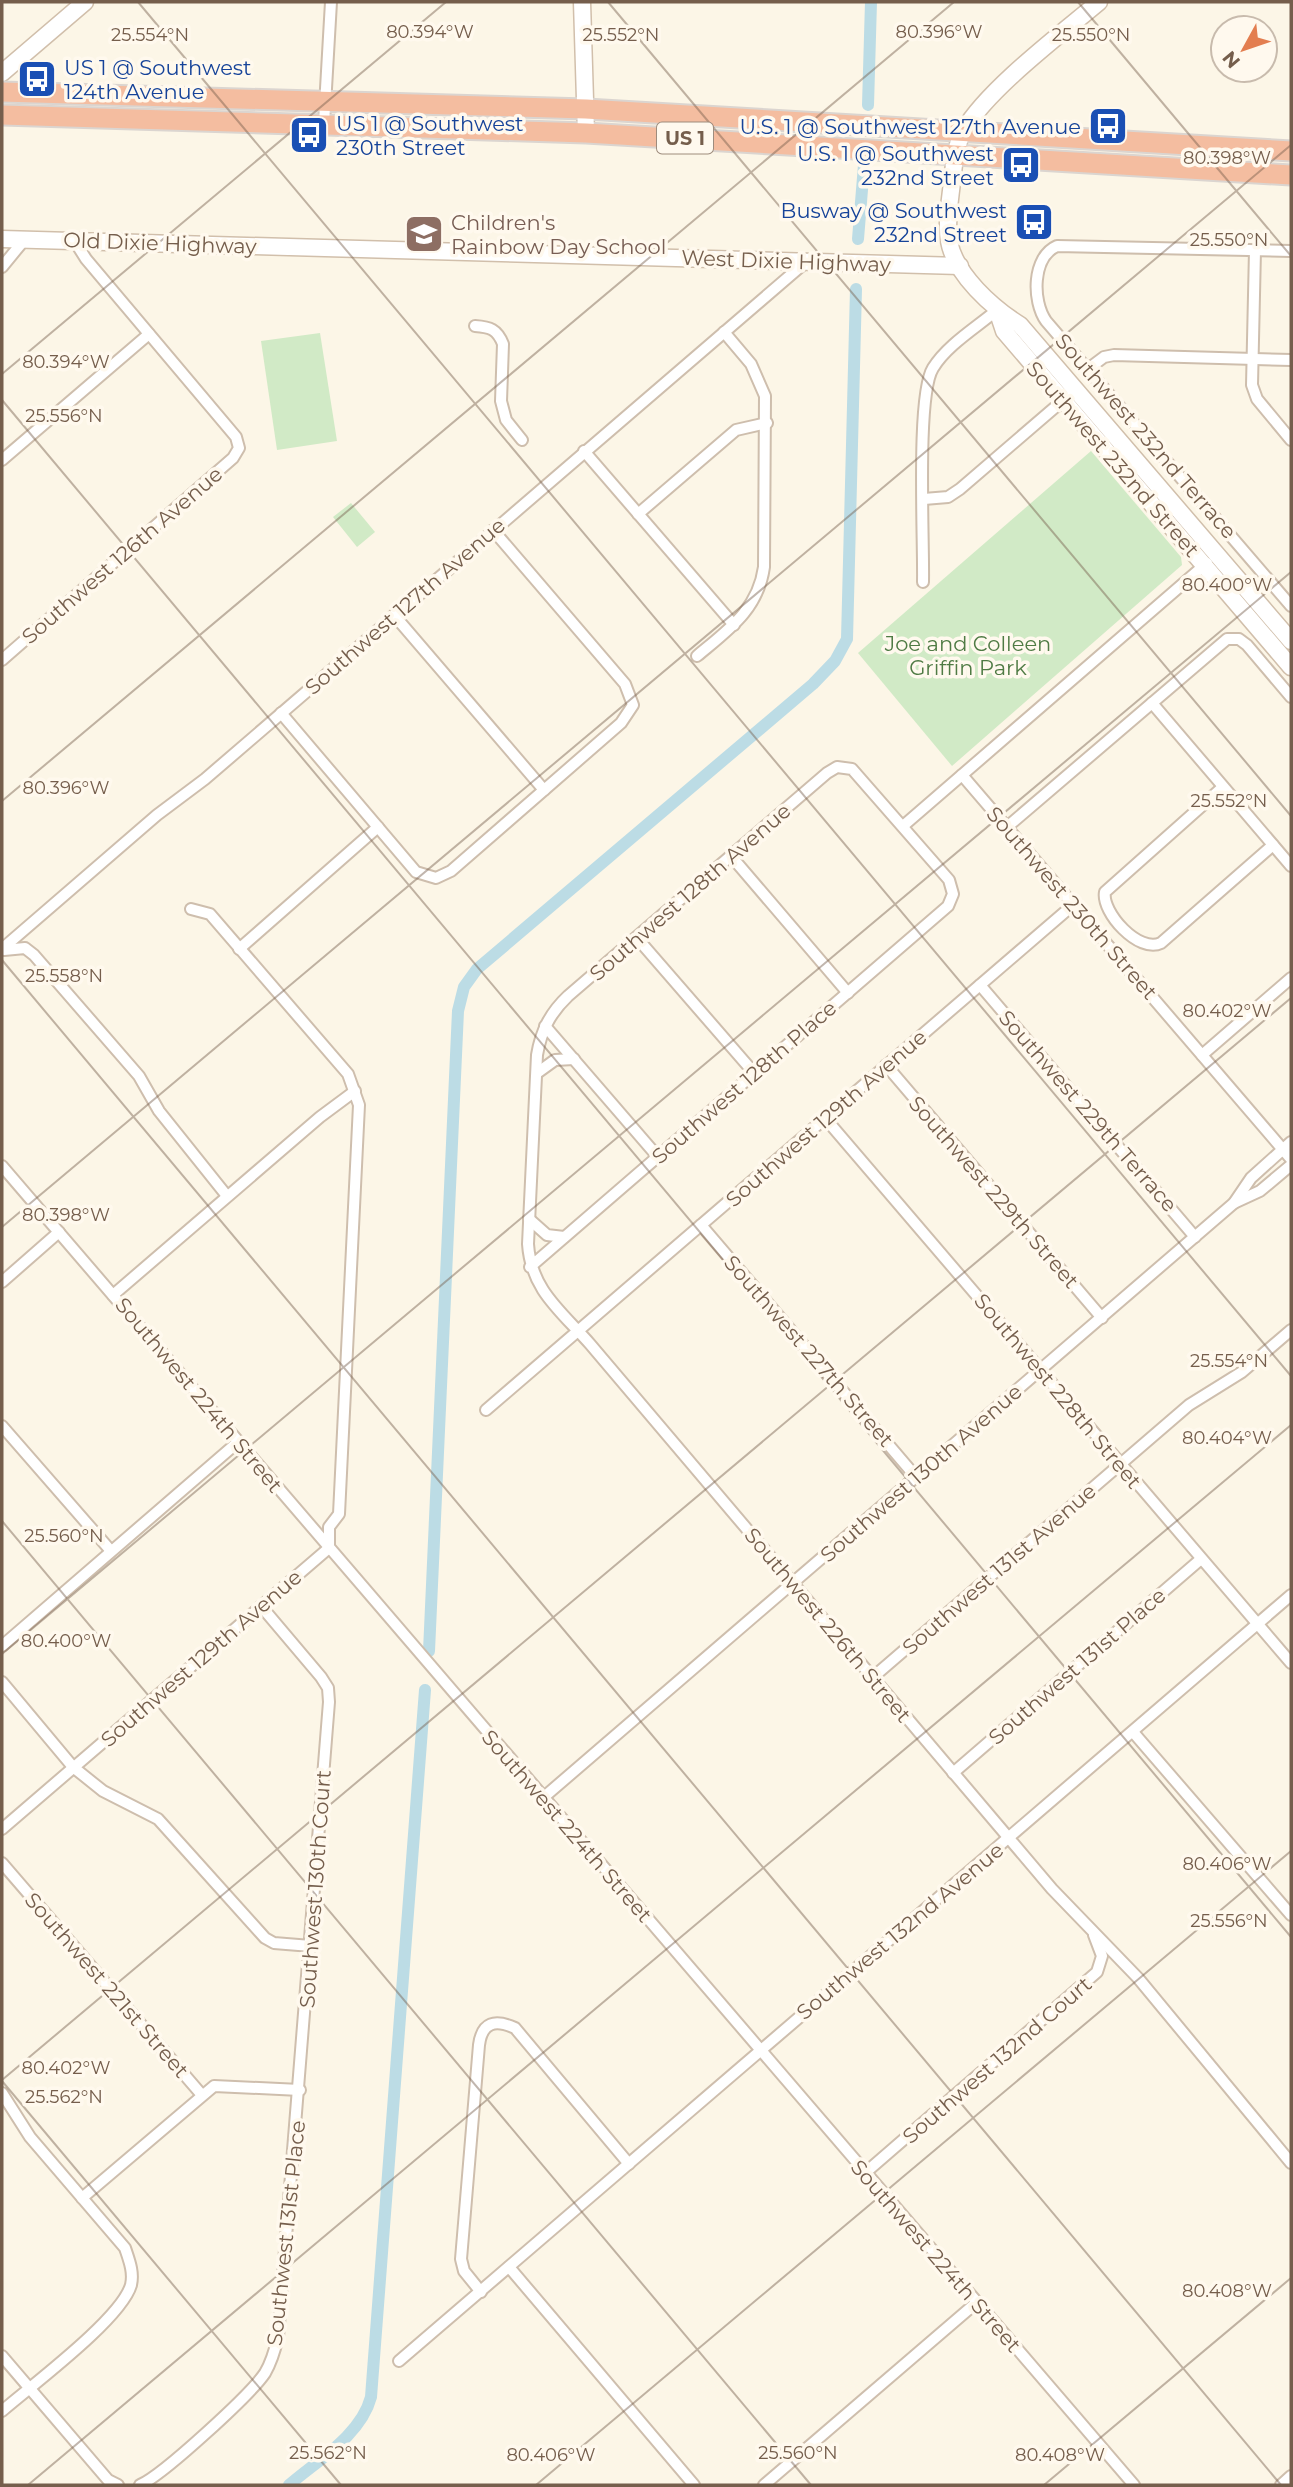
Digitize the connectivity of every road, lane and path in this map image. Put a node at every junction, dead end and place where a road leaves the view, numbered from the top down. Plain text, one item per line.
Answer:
1 (85, 2) edge
2 (331, 2) edge
3 (582, 2) edge
4 (1100, 2) edge
5 (2, 73) edge
6 (2, 92) edge
7 (145, 95) junction
8 (326, 100) junction
9 (2, 104) edge
10 (586, 109) junction
11 (2, 115) edge
12 (324, 123) junction
13 (963, 132) junction
14 (586, 133) junction
15 (784, 144) junction
16 (1269, 150) junction
17 (1291, 151) edge
18 (955, 155) junction
19 (1291, 175) edge
20 (2, 239) edge
21 (25, 239) junction
22 (74, 240) junction
23 (319, 248) joint
24 (1255, 250) junction
25 (1291, 251) edge
26 (807, 261) junction
27 (960, 266) junction
28 (2, 267) edge
29 (997, 310) junction
30 (475, 326) dead end
31 (724, 331) junction
32 (149, 334) junction
33 (1251, 359) junction
34 (1291, 360) edge
35 (1088, 369) junction
36 (1076, 389) junction
37 (1063, 400) junction
38 (766, 423) junction
39 (522, 440) dead end
40 (1291, 440) edge
41 (584, 452) junction
42 (2, 460) edge
43 (924, 499) junction
44 (638, 514) junction
45 (493, 530) junction
46 (1217, 555) junction
47 (1205, 566) junction
48 (923, 582) dead end
49 (1291, 606) edge
50 (394, 615) junction
51 (734, 625) junction
52 (1291, 641) edge
53 (697, 656) dead end
54 (2, 660) edge
55 (1291, 667) edge
56 (1291, 697) edge
57 (1152, 703) junction
58 (281, 713) junction
59 (962, 775) junction
60 (1223, 787) junction
61 (544, 790) junction
62 (903, 826) junction
63 (378, 827) junction
64 (1007, 827) junction
65 (1273, 845) junction
66 (731, 856) junction
67 (1291, 866) edge
68 (1073, 905) junction
69 (191, 909) dead end
70 (637, 938) junction
71 (239, 949) junction
72 (2, 950) edge
73 (1291, 978) edge
74 (980, 985) junction
75 (848, 993) junction
76 (545, 1026) junction
77 (1202, 1055) junction
78 (574, 1059) junction
79 (886, 1066) junction
80 (537, 1073) junction
81 (755, 1074) junction
82 (355, 1091) junction
83 (825, 1118) junction
84 (1287, 1146) edge
85 (658, 1157) junction
86 (1291, 1159) edge
87 (1291, 1165) edge
88 (2, 1166) edge
89 (227, 1196) junction
90 (1234, 1203) junction
91 (528, 1219) junction
92 (701, 1225) junction
93 (59, 1232) junction
94 (564, 1237) junction
95 (1195, 1237) junction
96 (530, 1267) junction
97 (2, 1282) edge
98 (113, 1295) junction
99 (1102, 1318) junction
100 (577, 1329) junction
101 (1291, 1330) edge
102 (1040, 1370) junction
103 (486, 1409) dead end
104 (2, 1426) edge
105 (238, 1442) junction
106 (1121, 1464) junction
107 (916, 1477) junction
108 (329, 1548) junction
109 (111, 1551) junction
110 (1200, 1559) junction
111 (792, 1585) junction
112 (1291, 1595) edge
113 (261, 1606) junction
114 (1257, 1624) junction
115 (2, 1646) edge
116 (1291, 1663) edge
117 (872, 1678) junction
118 (2, 1682) edge
119 (1133, 1732) junction
120 (73, 1767) junction
121 (953, 1773) junction
122 (544, 1797) junction
123 (2, 1829) edge
124 (1009, 1839) junction
125 (2, 1863) edge
126 (1291, 1915) edge
127 (1094, 1935) junction
128 (311, 1946) junction
129 (759, 2050) junction
130 (300, 2090) junction
131 (2, 2093) edge
132 (201, 2094) junction
133 (1291, 2163) edge
134 (629, 2164) junction
135 (865, 2173) junction
136 (82, 2198) junction
137 (509, 2267) junction
138 (481, 2292) junction
139 (976, 2303) junction
140 (2, 2356) edge
141 (399, 2361) dead end
142 (29, 2388) junction
143 (2, 2411) edge
144 (1291, 2476) edge
145 (118, 2485) edge
146 (140, 2485) edge
147 (694, 2485) edge
148 (764, 2485) edge
149 (1134, 2485) edge
150 (1281, 2485) edge

1 - 5 street
2 - 8 street
3 - 10 street
4 - 13 street
6 - 7 highway, US 1
7 - 8 highway, US 1
7 - 9 highway
8 - 10 highway, US 1
8 - 12 street
10 - 13 highway, US 1
10 - 14 street
11 - 12 highway, US 1
12 - 14 highway, US 1
13 - 15 highway
13 - 16 highway, US 1
13 - 18 street
14 - 15 highway, US 1
15 - 18 highway, US 1
16 - 17 highway, US 1
16 - 18 highway
18 - 19 highway, US 1
18 - 27 street, Southwest 232nd Street
20 - 21 street, Old Dixie Highway
21 - 22 street, Old Dixie Highway
21 - 28 street
22 - 23 street, Old Dixie Highway
22 - 32 street
23 - 26 street, West Dixie Highway
24 - 25 street
24 - 33 street
24 - 35 street, Southwest 232nd Terrace
26 - 27 street, West Dixie Highway
26 - 31 street, Southwest 127th Avenue
27 - 29 street, Southwest 232nd Street
29 - 36 street, Southwest 232nd Street
29 - 37 street, Southwest 232nd Street
29 - 43 street
30 - 39 street
31 - 38 street
31 - 41 street, Southwest 127th Avenue
32 - 42 street
32 - 54 street, Southwest 126th Avenue
33 - 34 street
33 - 35 street
33 - 40 street
35 - 49 street, Southwest 232nd Terrace
36 - 37 street
36 - 46 street, Southwest 232nd Street
37 - 43 street
37 - 47 street, Southwest 232nd Street
38 - 44 street
38 - 51 street
41 - 44 street
41 - 45 street, Southwest 127th Avenue
43 - 48 street
44 - 51 street
45 - 50 street, Southwest 127th Avenue
45 - 61 street
46 - 47 street
46 - 52 street, Southwest 232nd Street
47 - 55 street, Southwest 232nd Street
47 - 59 street
50 - 58 street, Southwest 127th Avenue
50 - 61 street
51 - 53 street
56 - 57 street
57 - 60 street
57 - 64 street
58 - 63 street
58 - 72 street, Southwest 127th Avenue
59 - 62 street
59 - 64 street, Southwest 230th Street
60 - 65 street
60 - 65 street
61 - 63 street
62 - 66 street, Southwest 128th Avenue
62 - 75 street, Southwest 128th Place
63 - 71 street
64 - 68 street, Southwest 230th Street
65 - 67 street
66 - 70 street, Southwest 128th Avenue
66 - 75 street
68 - 74 street, Southwest 129th Avenue
68 - 77 street, Southwest 230th Street
69 - 71 street
70 - 76 street, Southwest 128th Avenue
70 - 81 street
71 - 82 street
72 - 89 street
73 - 77 street
74 - 79 street, Southwest 129th Avenue
74 - 95 street, Southwest 229th Terrace
75 - 81 street, Southwest 128th Place
76 - 78 street
76 - 80 street, Southwest 226th Street
77 - 84 street, Southwest 230th Street
78 - 80 street
78 - 85 street
79 - 83 street, Southwest 129th Avenue
79 - 99 street, Southwest 229th Street
80 - 91 street, Southwest 226th Street
81 - 85 street, Southwest 128th Place
82 - 89 street
82 - 108 street
83 - 92 street, Southwest 129th Avenue
83 - 102 street, Southwest 228th Street
84 - 86 street, Southwest 230th Street
84 - 90 street, Southwest 130th Avenue
85 - 94 street, Southwest 128th Place
87 - 90 street, Southwest 130th Avenue
88 - 93 street, Southwest 224th Street
89 - 98 street
90 - 95 street, Southwest 130th Avenue
91 - 94 street
91 - 96 street, Southwest 226th Street
92 - 100 street, Southwest 129th Avenue
92 - 107 street, Southwest 227th Street
93 - 97 street
93 - 98 street, Southwest 224th Street
94 - 96 street, Southwest 128th Place
95 - 99 street, Southwest 130th Avenue
96 - 100 street, Southwest 226th Street
98 - 105 street, Southwest 224th Street
99 - 102 street, Southwest 130th Avenue
100 - 103 street, Southwest 129th Avenue
100 - 111 street, Southwest 226th Street
101 - 106 street, Southwest 131st Avenue
102 - 106 street, Southwest 228th Street
102 - 107 street, Southwest 130th Avenue
104 - 109 street
105 - 108 street, Southwest 224th Street
105 - 109 street
106 - 110 street, Southwest 228th Street
106 - 117 street, Southwest 131st Avenue
107 - 111 street, Southwest 130th Avenue
108 - 113 street, Southwest 129th Avenue
108 - 122 street, Southwest 224th Street
109 - 115 street
110 - 114 street, Southwest 228th Street
110 - 121 street, Southwest 131st Place
111 - 117 street, Southwest 226th Street
111 - 122 street, Southwest 130th Avenue
112 - 114 street, Southwest 132nd Avenue
113 - 120 street, Southwest 129th Avenue
113 - 128 street, Southwest 130th Court
114 - 116 street, Southwest 228th Street
114 - 119 street, Southwest 132nd Avenue
117 - 121 street, Southwest 226th Street
118 - 120 street
119 - 124 street, Southwest 132nd Avenue
119 - 126 street
120 - 123 street, Southwest 129th Avenue
120 - 128 street
121 - 124 street, Southwest 226th Street
122 - 129 street, Southwest 224th Street
124 - 127 street, Southwest 226th Street
124 - 129 street, Southwest 132nd Avenue
125 - 132 street, Southwest 221st Street
127 - 133 street, Southwest 226th Street
127 - 135 street, Southwest 132nd Court
128 - 130 street, Southwest 130th Court
129 - 134 street, Southwest 132nd Avenue
129 - 135 street, Southwest 224th Street
130 - 132 street, Southwest 221st Street
130 - 146 street, Southwest 131st Place
131 - 136 street
132 - 136 street
134 - 137 street, Southwest 132nd Avenue
134 - 138 street
135 - 139 street, Southwest 224th Street
136 - 142 street
137 - 138 street, Southwest 132nd Avenue
137 - 147 street
138 - 141 street, Southwest 132nd Avenue
139 - 148 street
139 - 149 street, Southwest 224th Street
140 - 142 street
142 - 143 street
142 - 145 street
144 - 150 street

